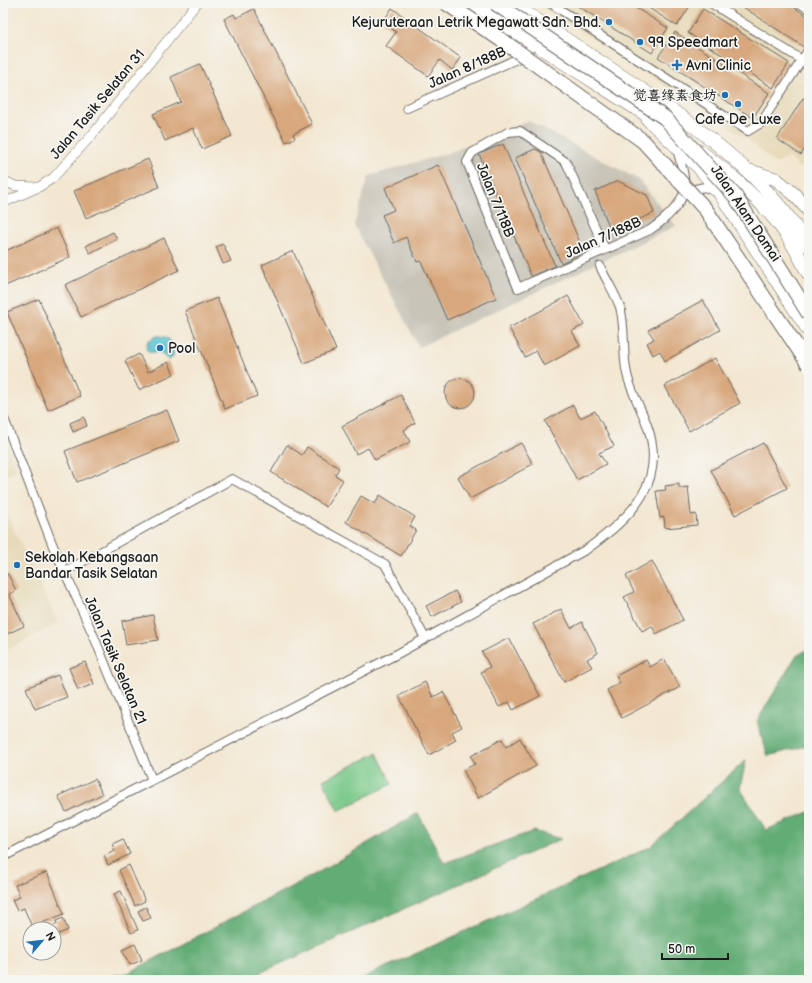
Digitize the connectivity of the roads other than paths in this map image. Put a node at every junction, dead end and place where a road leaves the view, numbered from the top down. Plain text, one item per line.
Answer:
1 (197, 3) edge
2 (446, 3) edge
3 (472, 3) edge
4 (495, 3) edge
5 (511, 3) edge
6 (550, 3) edge
7 (711, 3) edge
8 (799, 3) edge
9 (809, 9) edge
10 (534, 45) junction
11 (809, 49) edge
12 (802, 60) junction
13 (629, 103) junction
14 (407, 108) dead end
15 (677, 148) junction
16 (748, 171) junction
17 (3, 180) edge
18 (40, 187) junction
19 (684, 192) junction
20 (718, 194) junction
21 (3, 204) edge
22 (809, 211) edge
23 (793, 234) junction
24 (809, 247) edge
25 (605, 249) junction
26 (600, 266) dead end
27 (809, 275) edge
28 (518, 288) joint
29 (809, 314) edge
30 (809, 333) edge
31 (809, 365) edge
32 (3, 416) edge
33 (64, 572) junction
34 (426, 638) junction
35 (152, 780) junction
36 (3, 856) edge

1 - 18 street, Jalan Tasik Selatan 31
2 - 31 highway, bridge
3 - 10 highway
4 - 29 highway, bridge
5 - 16 highway
6 - 12 street
7 - 12 street
8 - 9 street
10 - 13 highway
10 - 14 street, Jalan 8/188B
11 - 12 street
13 - 15 main road, Jalan Alam Damai
13 - 23 highway
15 - 19 street
15 - 20 main road, Jalan Alam Damai
16 - 22 highway
16 - 23 highway
17 - 18 street
18 - 21 street, Jalan Tasik Selatan 31
19 - 20 street
19 - 25 street, Jalan 7/188B
20 - 30 main road, Jalan Alam Damai
23 - 24 highway
23 - 27 highway
25 - 28 street, Jalan 7/188B
25 - 28 street, Jalan 7/118B
26 - 34 street
32 - 33 street, Jalan Tasik Selatan 21
33 - 34 street
33 - 35 street, Jalan Tasik Selatan 21
34 - 35 street
35 - 36 street

